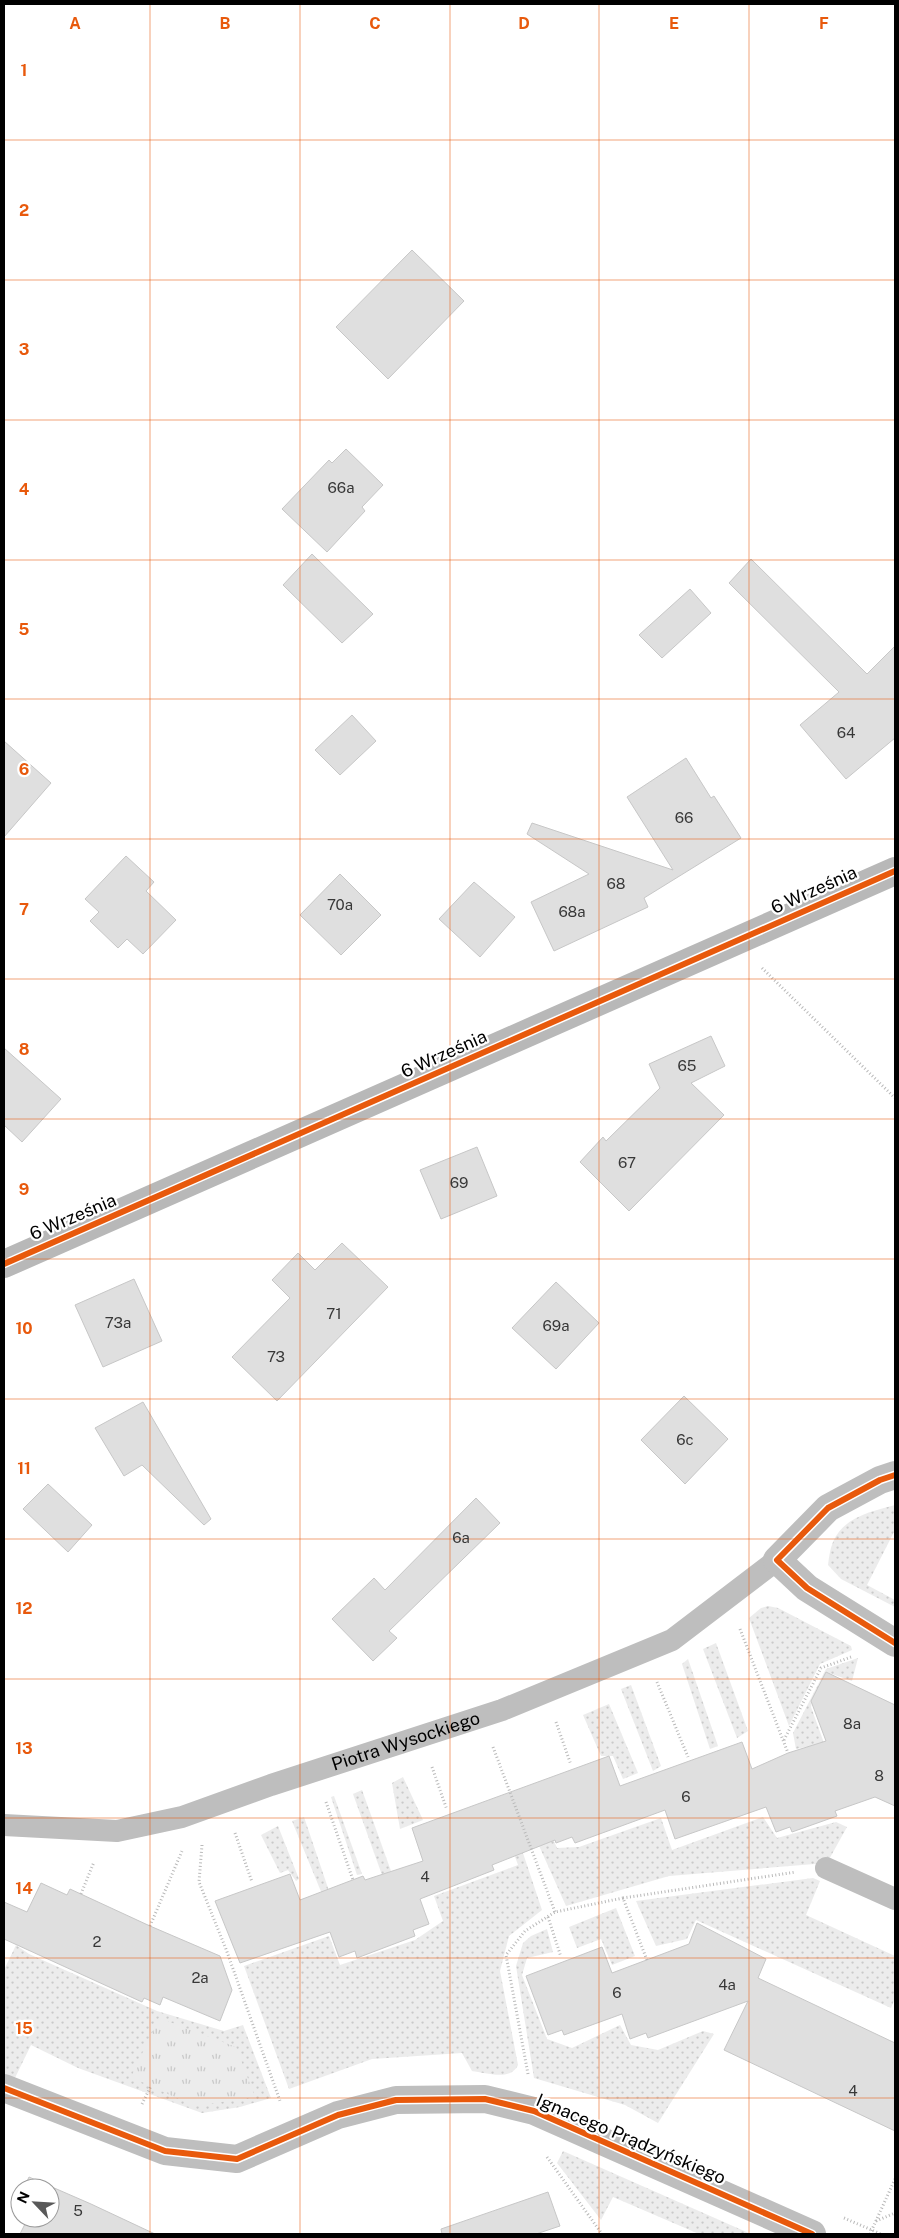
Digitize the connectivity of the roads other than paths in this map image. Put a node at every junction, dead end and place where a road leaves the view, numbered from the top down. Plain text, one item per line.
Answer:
1 (895, 871) edge
2 (4, 1264) edge
3 (895, 1475) edge
4 (777, 1560) junction
5 (895, 1643) edge
6 (4, 1825) edge
7 (826, 1868) road end
8 (895, 1899) edge
9 (4, 2088) edge
10 (812, 2234) edge

1 - 2 street, 6 Września
3 - 4 street, Piotra Wysockiego
4 - 5 street
4 - 6 lane, Piotra Wysockiego
7 - 8 lane
9 - 10 street, Ignacego Prądzyńskiego

